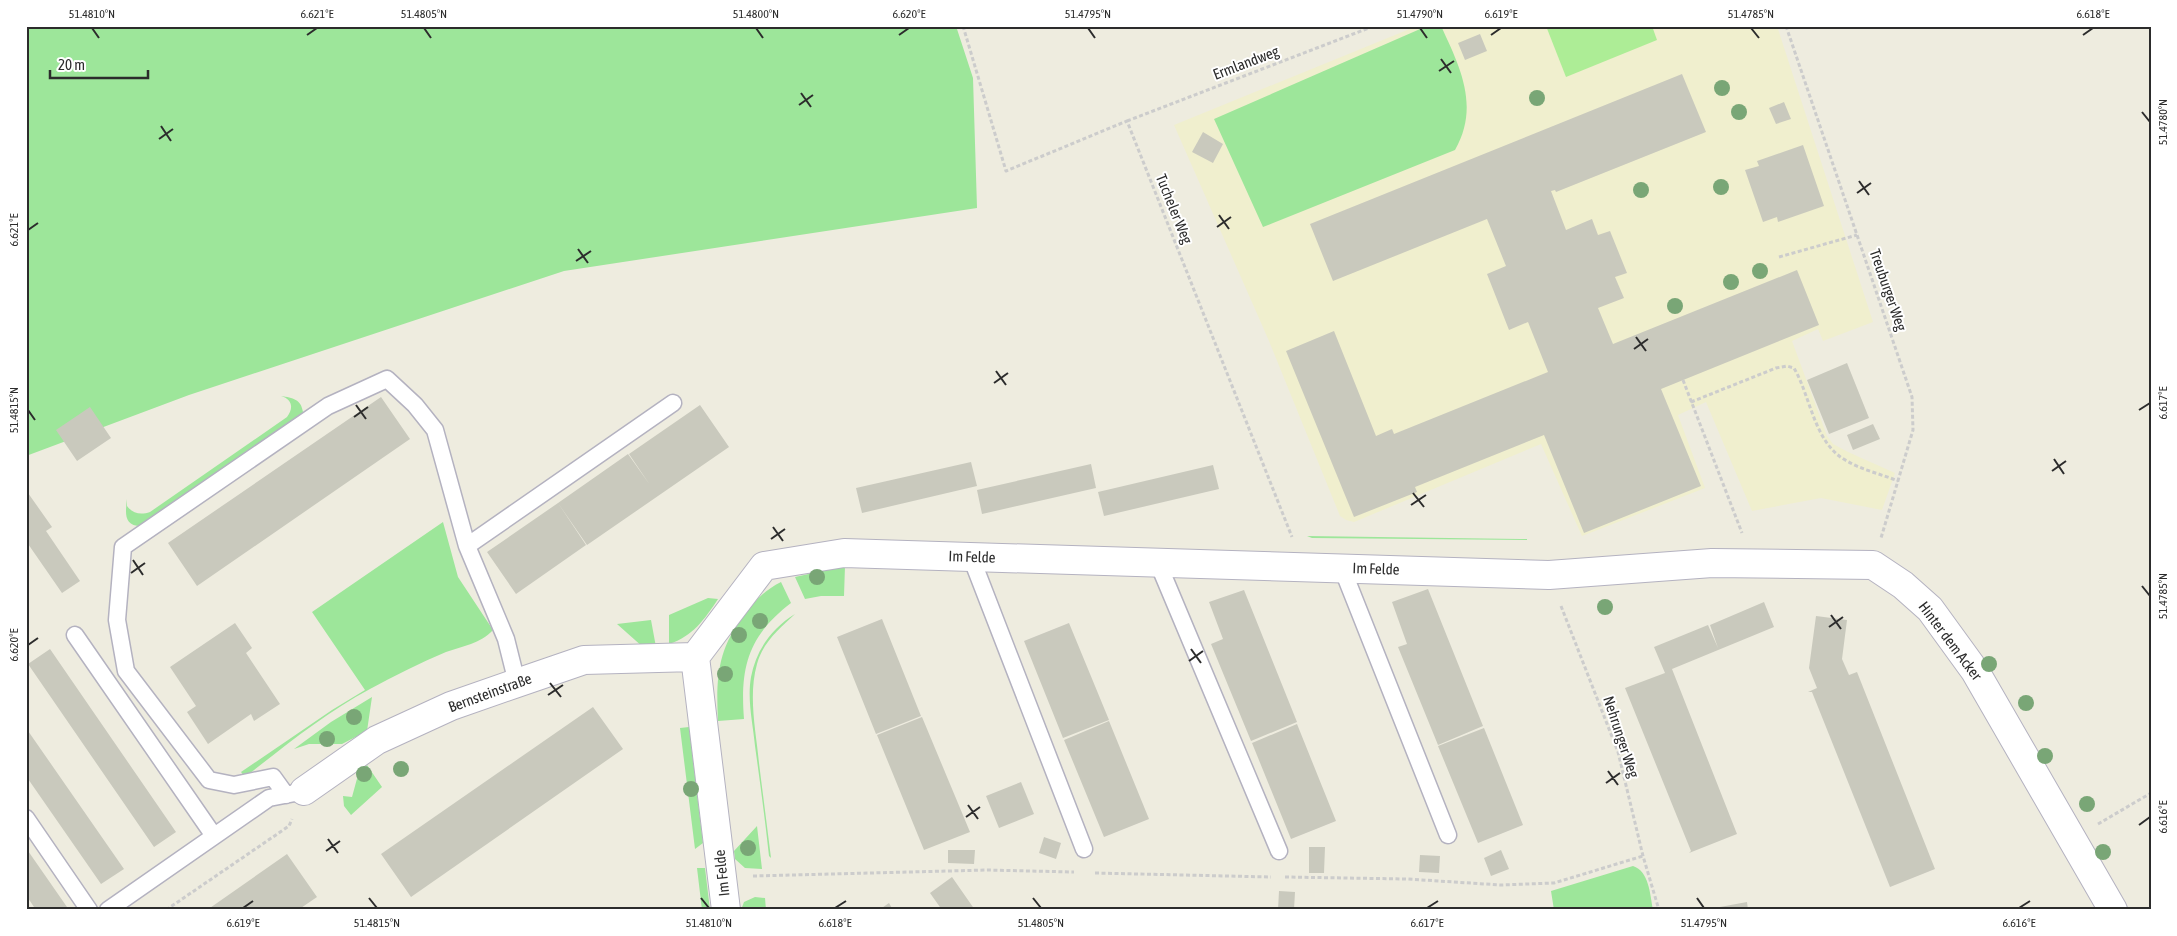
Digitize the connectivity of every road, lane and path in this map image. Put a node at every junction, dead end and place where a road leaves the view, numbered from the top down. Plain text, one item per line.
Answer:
1 (963, 26) edge
2 (1374, 26) edge
3 (1786, 26) edge
4 (1127, 121) junction
5 (1857, 235) junction
6 (1779, 257) dead end
7 (1682, 380) dead end
8 (1691, 402) junction
9 (673, 403) dead end
10 (1898, 481) junction
11 (467, 546) junction
12 (971, 557) junction
13 (1158, 563) junction
14 (1754, 564) junction
15 (1873, 565) junction
16 (1304, 567) junction
17 (1342, 568) junction
18 (1548, 575) junction
19 (75, 635) dead end
20 (695, 657) junction
21 (517, 683) junction
22 (295, 793) junction
23 (2151, 793) edge
24 (26, 818) edge
25 (1448, 835) dead end
26 (214, 836) junction
27 (2072, 840) junction
28 (1084, 850) dead end
29 (1279, 851) dead end
30 (887, 873) dead end
31 (723, 877) junction
32 (90, 910) edge
33 (108, 910) edge
34 (166, 910) edge
35 (726, 910) edge
36 (1659, 910) edge
37 (2113, 910) edge

1 - 4 path
2 - 4 path, Ermlandweg
3 - 5 path, Treuburger Weg
4 - 16 path, Tucheler Weg
5 - 6 path
5 - 10 path, Treuburger Weg
7 - 8 path
8 - 10 path
8 - 14 path
9 - 11 lane
10 - 15 path, Treuburger Weg
11 - 21 lane
11 - 22 lane
12 - 13 street, Im Felde
12 - 20 street, Im Felde
12 - 28 lane
13 - 16 street, Im Felde
13 - 29 lane
14 - 15 street
14 - 18 street
15 - 27 street, Hinter dem Acker
16 - 17 street, Im Felde
17 - 18 street, Im Felde
17 - 25 lane
18 - 36 path, Nehrunger Weg
19 - 26 lane
20 - 21 street, Bernsteinstraße
20 - 31 street, Im Felde
21 - 22 street, Bernsteinstraße
22 - 26 lane
22 - 34 path
23 - 27 path
24 - 32 lane
26 - 33 lane
27 - 37 street, Hinter dem Acker
30 - 31 path
31 - 35 street, Im Felde

